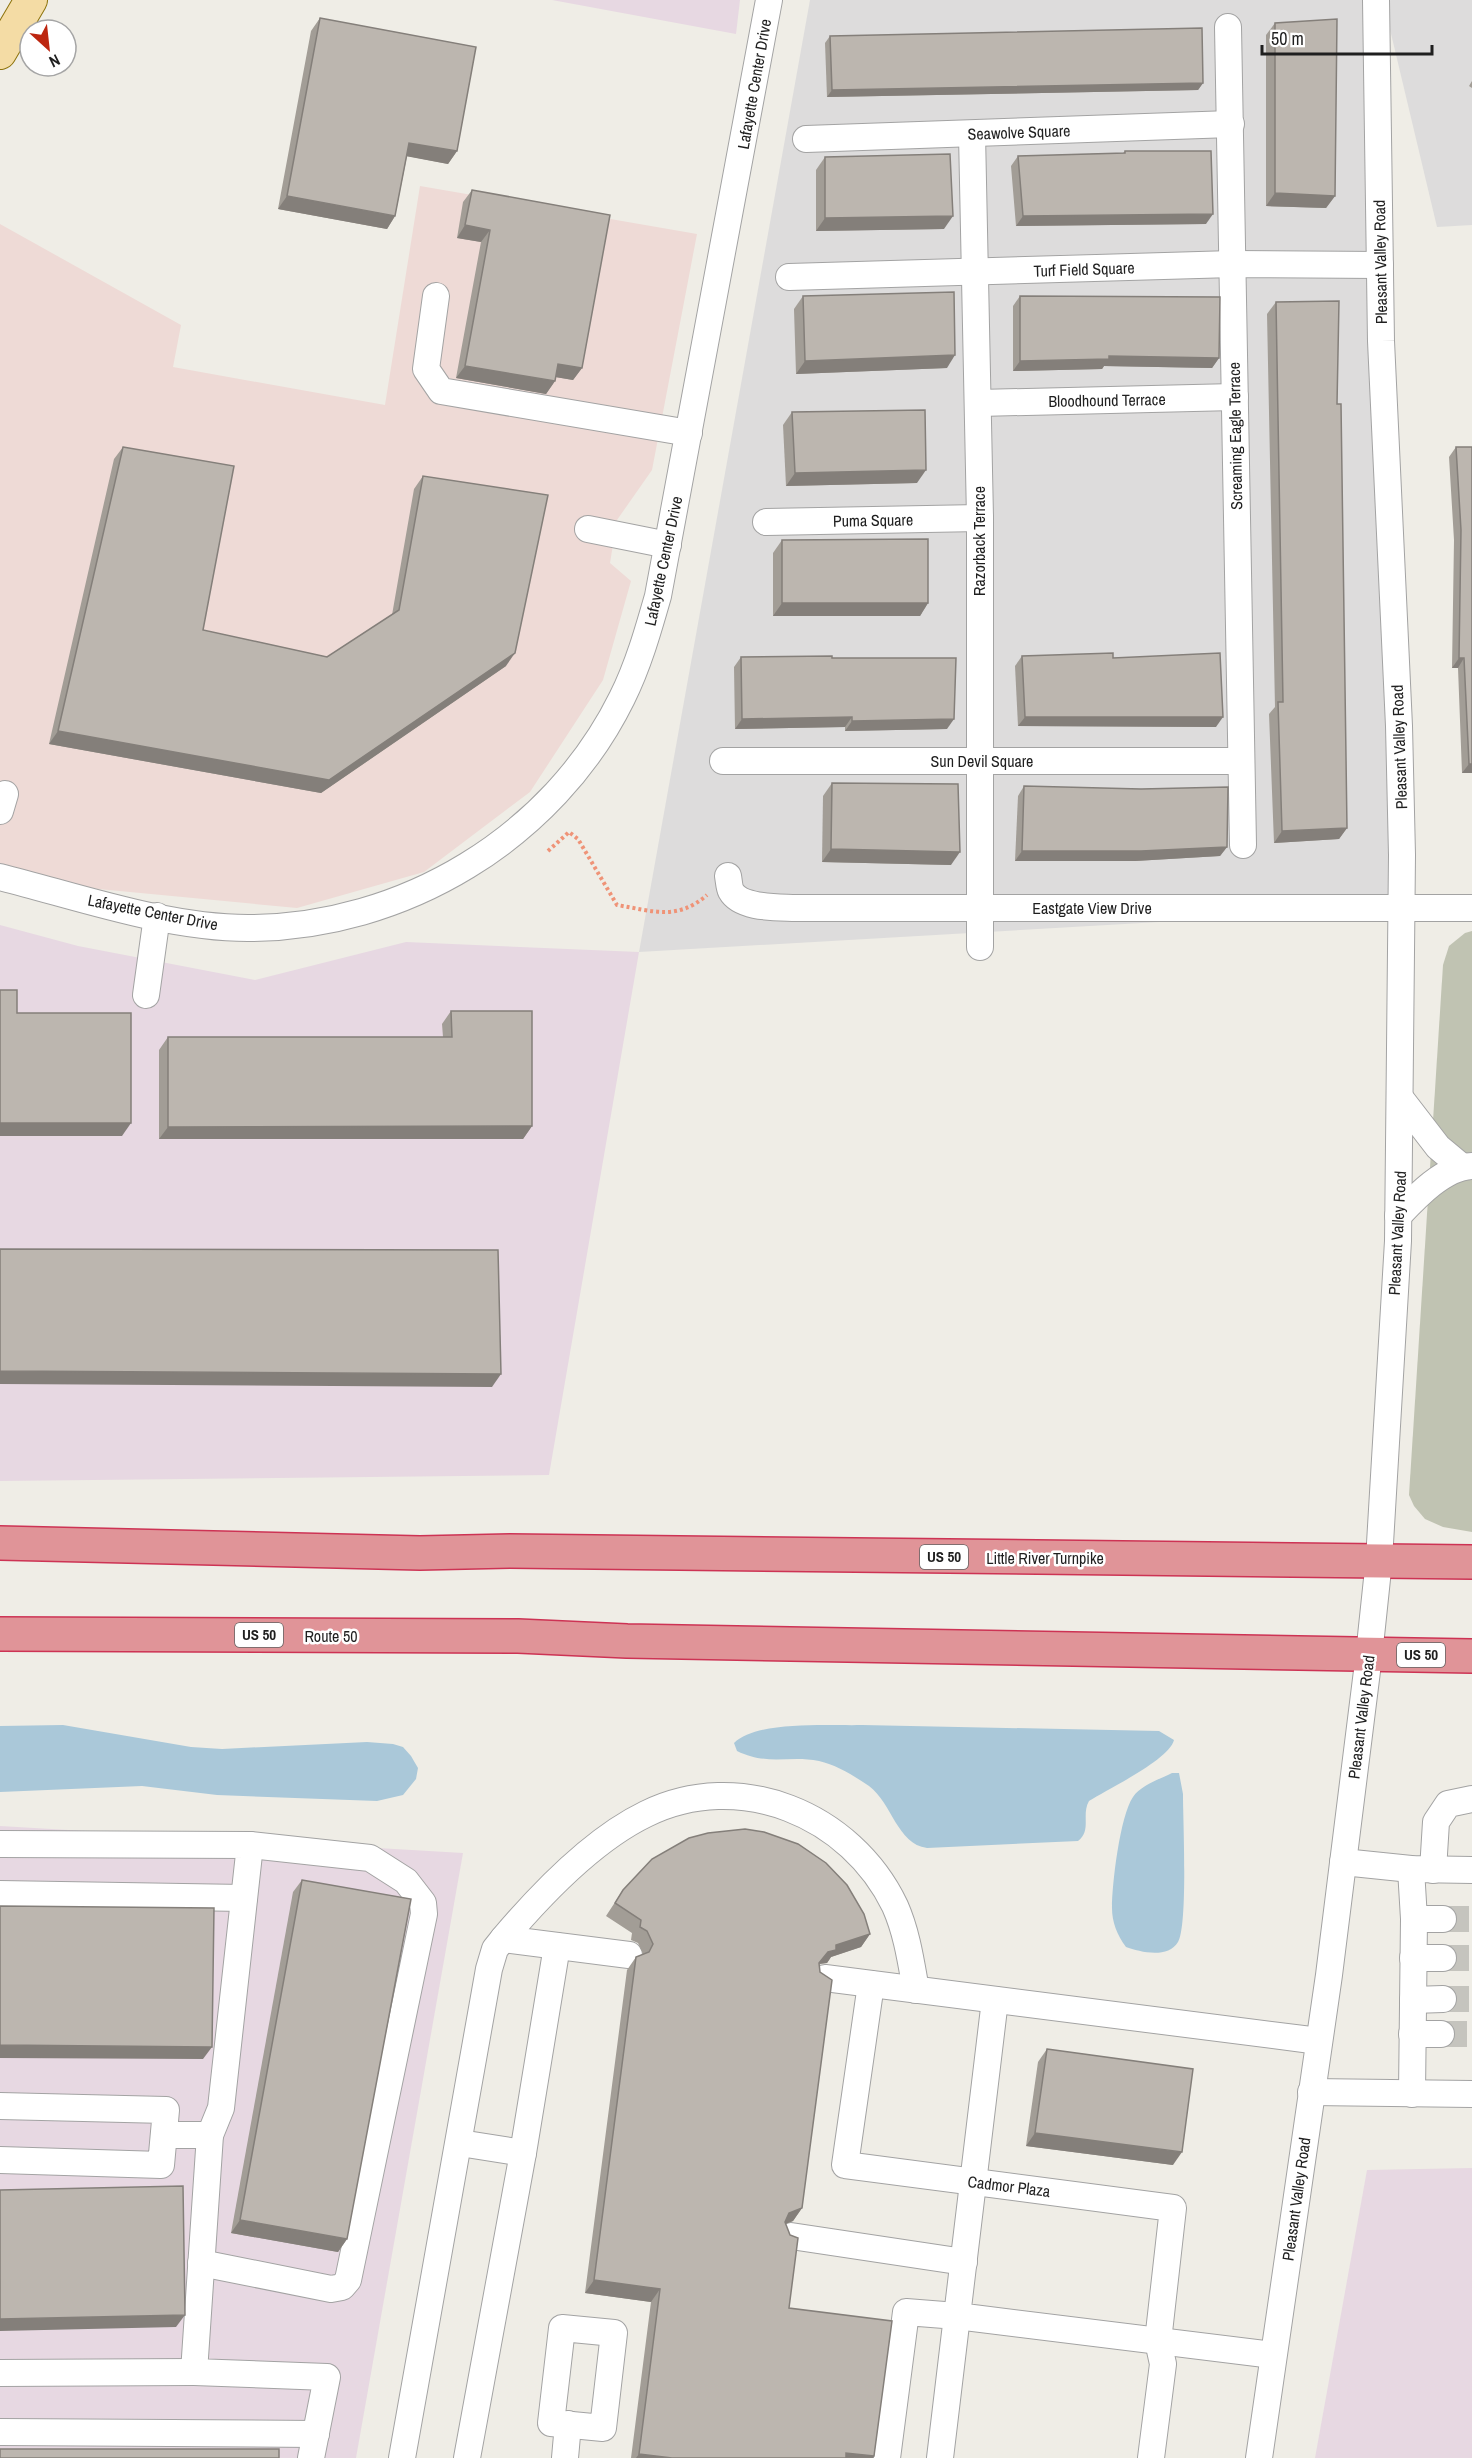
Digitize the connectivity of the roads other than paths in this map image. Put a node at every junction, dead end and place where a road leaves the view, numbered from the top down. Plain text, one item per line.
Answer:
1 (31, 0) edge
2 (769, 0) edge
3 (1376, 0) edge
4 (1228, 27) dead end
5 (0, 53) edge
6 (1231, 124) junction
7 (972, 134) junction
8 (806, 139) dead end
9 (1233, 264) junction
10 (1380, 265) junction
11 (975, 272) junction
12 (789, 278) dead end
13 (436, 296) dead end
14 (1235, 397) junction
15 (979, 403) junction
16 (689, 433) junction
17 (980, 518) junction
18 (766, 522) dead end
19 (588, 529) dead end
20 (668, 545) junction
21 (723, 760) dead end
22 (979, 761) junction
23 (1241, 761) junction
24 (1243, 845) dead end
25 (728, 876) road end
26 (0, 877) edge
27 (980, 908) junction
28 (1403, 908) junction
29 (1472, 908) edge
30 (157, 916) junction
31 (980, 947) dead end
32 (146, 995) dead end
33 (1401, 1099) junction
34 (1467, 1167) edge
35 (1398, 1216) junction
36 (0, 1543) edge
37 (1379, 1560) junction
38 (1472, 1562) edge
39 (0, 1635) edge
40 (1369, 1655) junction
41 (1472, 1656) edge
42 (1472, 1799) edge
43 (0, 1844) edge
44 (250, 1845) junction
45 (1343, 1862) junction
46 (1472, 1869) edge
47 (1422, 1870) junction
48 (0, 1894) edge
49 (244, 1898) junction
50 (1414, 1919) junction
51 (1443, 1919) tunnel mouth
52 (503, 1939) junction
53 (557, 1946) junction
54 (629, 1955) dead end
55 (1443, 1958) tunnel mouth
56 (1413, 1959) junction
57 (825, 1978) edge
58 (871, 1984) junction
59 (916, 1990) junction
60 (1443, 1999) tunnel mouth
61 (995, 2000) junction
62 (1413, 2000) junction
63 (1412, 2034) junction
64 (1441, 2034) tunnel mouth
65 (1319, 2041) junction
66 (1311, 2092) junction
67 (1412, 2094) junction
68 (1472, 2094) edge
69 (0, 2106) edge
70 (164, 2134) junction
71 (210, 2135) junction
72 (460, 2143) junction
73 (523, 2153) junction
74 (0, 2160) edge
75 (974, 2182) junction
76 (791, 2236) edge
77 (964, 2262) junction
78 (201, 2263) junction
79 (957, 2316) junction
80 (1158, 2341) junction
81 (1273, 2355) junction
82 (194, 2372) junction
83 (0, 2373) edge
84 (568, 2424) dead end
85 (0, 2432) edge
86 (313, 2446) edge
87 (402, 2458) edge
88 (467, 2458) edge
89 (565, 2458) edge
90 (887, 2458) edge
91 (940, 2458) edge
92 (1151, 2458) edge
93 (1259, 2458) edge

1 - 5 main road
2 - 16 street, Lafayette Center Drive
3 - 10 street, Pleasant Valley Road
4 - 6 street, Screaming Eagle Terrace
6 - 7 street, Seawolve Square
6 - 9 street, Screaming Eagle Terrace
7 - 8 street, Seawolve Square
7 - 11 street, Razorback Terrace
9 - 10 street, Turf Field Square
9 - 11 street, Turf Field Square
9 - 14 street, Screaming Eagle Terrace
10 - 28 street, Pleasant Valley Road
11 - 12 street, Turf Field Square
11 - 15 street, Razorback Terrace
13 - 16 street
14 - 15 street, Bloodhound Terrace
14 - 23 street, Screaming Eagle Terrace
15 - 17 street, Razorback Terrace
16 - 20 street, Lafayette Center Drive
17 - 18 street, Puma Square
17 - 22 street, Razorback Terrace
19 - 20 street
20 - 30 street, Lafayette Center Drive
21 - 22 street, Sun Devil Square
22 - 23 street, Sun Devil Square
22 - 27 street, Razorback Terrace
23 - 24 street, Screaming Eagle Terrace
25 - 27 street, Eastgate View Drive
26 - 30 street, Lafayette Center Drive
27 - 28 street, Eastgate View Drive
27 - 31 street, Razorback Terrace
28 - 29 street, Eastgate View Drive
28 - 33 street, Pleasant Valley Road
30 - 32 street
33 - 34 street
33 - 35 street, Pleasant Valley Road
34 - 35 street
35 - 37 street, Pleasant Valley Road
36 - 37 highway, Little River Turnpike / US 50
37 - 38 highway, Little River Turnpike / US 50
37 - 40 street, Pleasant Valley Road
39 - 40 highway, Route 50 / US 50
40 - 41 highway, US 50
40 - 45 street, Pleasant Valley Road
42 - 47 street
43 - 44 street
44 - 49 street
44 - 78 street
45 - 47 street
45 - 65 street, Pleasant Valley Road
46 - 47 street
47 - 50 street
48 - 49 street
49 - 71 street
50 - 51 street
50 - 56 street
52 - 53 street
52 - 59 street
52 - 72 street
53 - 54 street
53 - 73 street
55 - 56 street
56 - 62 street
57 - 58 street
58 - 59 street
58 - 75 street, Cadmor Plaza
59 - 61 street
60 - 62 street
61 - 65 street
61 - 75 street
62 - 63 street
63 - 64 street
63 - 67 street
65 - 66 street, Pleasant Valley Road
66 - 67 street
66 - 81 street, Pleasant Valley Road
67 - 68 street
69 - 70 street
70 - 71 street
70 - 74 street
71 - 78 street
72 - 73 street
72 - 87 street
73 - 88 street
75 - 77 street
75 - 80 street, Cadmor Plaza
76 - 77 street
77 - 79 street
78 - 82 street
79 - 80 street
79 - 90 street
79 - 91 street
80 - 81 street
80 - 92 street
81 - 93 street, Pleasant Valley Road
82 - 83 street
82 - 86 street
84 - 89 street
85 - 86 street

